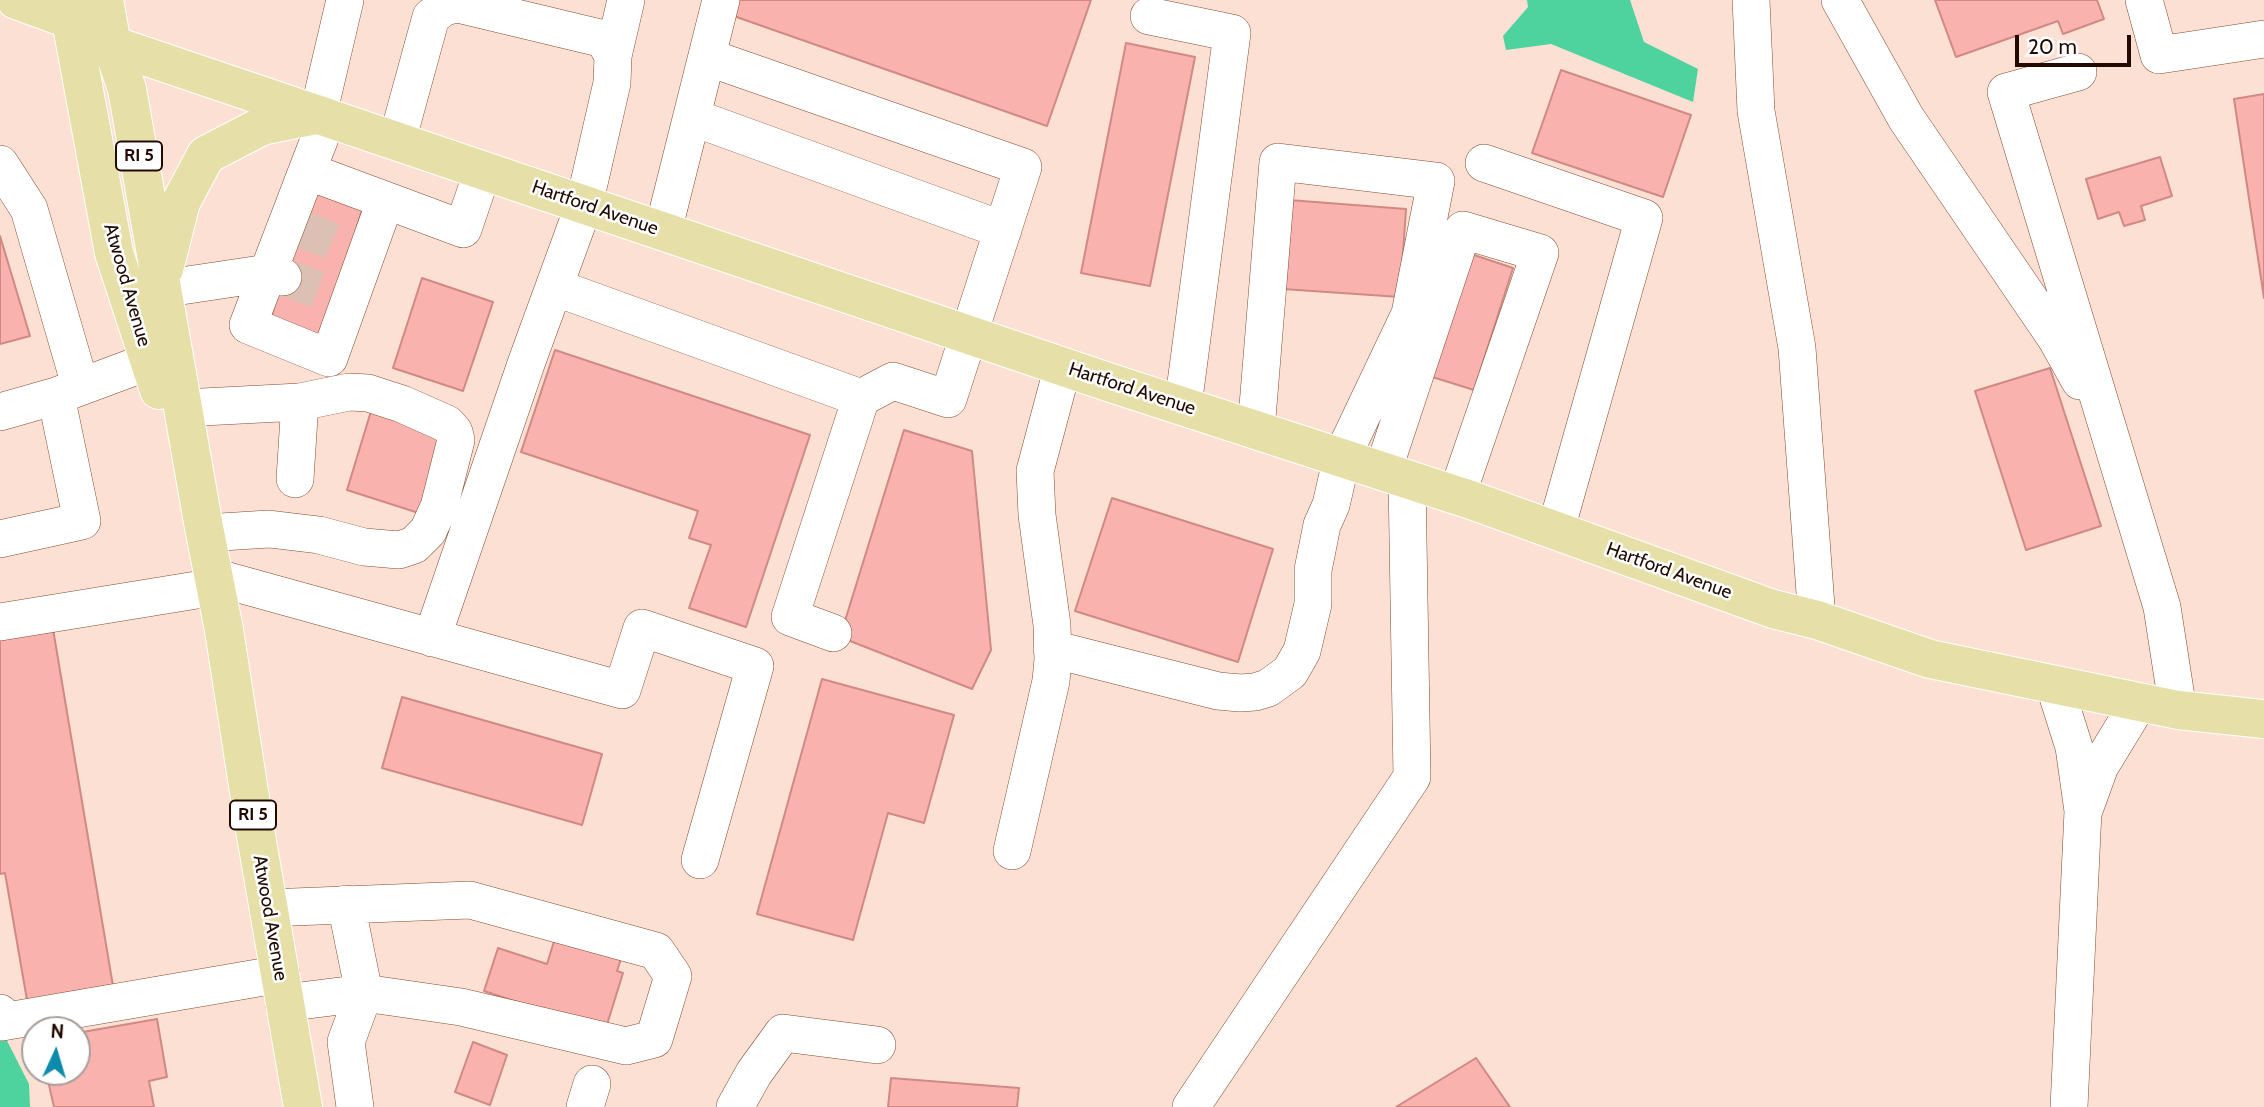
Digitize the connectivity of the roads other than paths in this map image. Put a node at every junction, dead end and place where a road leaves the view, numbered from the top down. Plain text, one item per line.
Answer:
1 (16, 0) edge
2 (104, 0) edge
3 (345, 0) edge
4 (626, 0) edge
5 (721, 0) edge
6 (1751, 0) edge
7 (1840, 0) edge
8 (2144, 0) edge
9 (429, 9) edge
10 (69, 10) edge
11 (1149, 16) dead end
12 (2264, 39) edge
13 (112, 45) junction
14 (612, 56) junction
15 (706, 57) junction
16 (2078, 72) dead end
17 (323, 116) junction
18 (692, 117) junction
19 (397, 141) junction
20 (1484, 163) dead end
21 (0, 164) edge
22 (483, 170) junction
23 (307, 171) junction
24 (385, 202) junction
25 (584, 205) junction
26 (1003, 230) junction
27 (663, 231) junction
28 (276, 275) junction
29 (161, 286) junction
30 (554, 287) junction
31 (968, 334) junction
32 (150, 361) junction
33 (1062, 366) junction
34 (68, 390) junction
35 (861, 398) junction
36 (300, 402) junction
37 (1183, 406) junction
38 (183, 408) junction
39 (0, 412) edge
40 (1256, 430) junction
41 (2113, 441) junction
42 (1342, 457) junction
43 (1395, 475) junction
44 (295, 479) dead end
45 (1457, 495) junction
46 (204, 528) junction
47 (1556, 529) junction
48 (0, 540) edge
49 (215, 582) junction
50 (1817, 620) junction
51 (0, 622) edge
52 (833, 633) dead end
53 (432, 638) junction
54 (1052, 649) junction
55 (2054, 684) junction
56 (2139, 702) junction
57 (2178, 710) junction
58 (2264, 719) edge
59 (2083, 811) junction
60 (1012, 851) dead end
61 (700, 860) dead end
62 (346, 904) junction
63 (268, 908) junction
64 (283, 988) junction
65 (364, 993) junction
66 (0, 1013) edge
67 (877, 1045) dead end
68 (303, 1107) edge
69 (355, 1107) edge
70 (735, 1107) edge
71 (1191, 1107) edge
72 (2069, 1107) edge

1 - 10 main road, Hartford Avenue
2 - 13 main road, Atwood Avenue / RI 5
3 - 17 street
4 - 14 street
5 - 15 street
6 - 50 street
7 - 41 street
8 - 12 street
9 - 14 street
9 - 19 street
10 - 13 main road, Hartford Avenue
10 - 32 main road, Atwood Avenue / RI 5
11 - 37 street
13 - 17 main road, Hartford Avenue
13 - 29 main road, Atwood Avenue / RI 5
14 - 25 street
15 - 18 street
15 - 26 street
16 - 41 street
17 - 19 main road, Hartford Avenue
17 - 23 street
17 - 29 main road
18 - 26 street
18 - 27 street
19 - 22 main road, Hartford Avenue
20 - 47 street
21 - 34 street
22 - 24 street
22 - 25 main road, Hartford Avenue
23 - 24 street
23 - 28 street
24 - 28 street
25 - 27 main road, Hartford Avenue
25 - 30 street
26 - 31 street
27 - 31 main road, Hartford Avenue
28 - 29 street
29 - 38 main road, Atwood Avenue / RI 5
30 - 35 street
30 - 53 street
31 - 33 main road, Hartford Avenue
31 - 35 street
32 - 34 street
32 - 46 main road, Atwood Avenue / RI 5
33 - 37 main road, Hartford Avenue
33 - 54 street
34 - 39 street
34 - 48 street
35 - 52 street
36 - 38 street
36 - 44 street
36 - 46 street
37 - 40 main road, Hartford Avenue
38 - 46 main road, Atwood Avenue / RI 5
40 - 42 main road, Hartford Avenue
40 - 42 street
41 - 57 street
42 - 43 main road, Hartford Avenue
42 - 54 street
43 - 45 main road, Hartford Avenue
43 - 45 street
43 - 71 street
45 - 47 main road, Hartford Avenue
46 - 49 main road, Atwood Avenue / RI 5
47 - 50 main road, Hartford Avenue
49 - 51 street
49 - 53 street
49 - 63 main road, Atwood Avenue / RI 5
50 - 55 main road, Hartford Avenue
53 - 61 street
54 - 60 street
55 - 56 main road, Hartford Avenue
55 - 59 street
56 - 57 main road, Hartford Avenue
56 - 59 street
57 - 58 main road, Hartford Avenue
59 - 72 street
62 - 63 street
62 - 65 street
62 - 65 street
63 - 64 main road, Atwood Avenue / RI 5
64 - 65 street
64 - 66 street
64 - 68 main road, Atwood Avenue / RI 5
65 - 69 street
67 - 70 street

